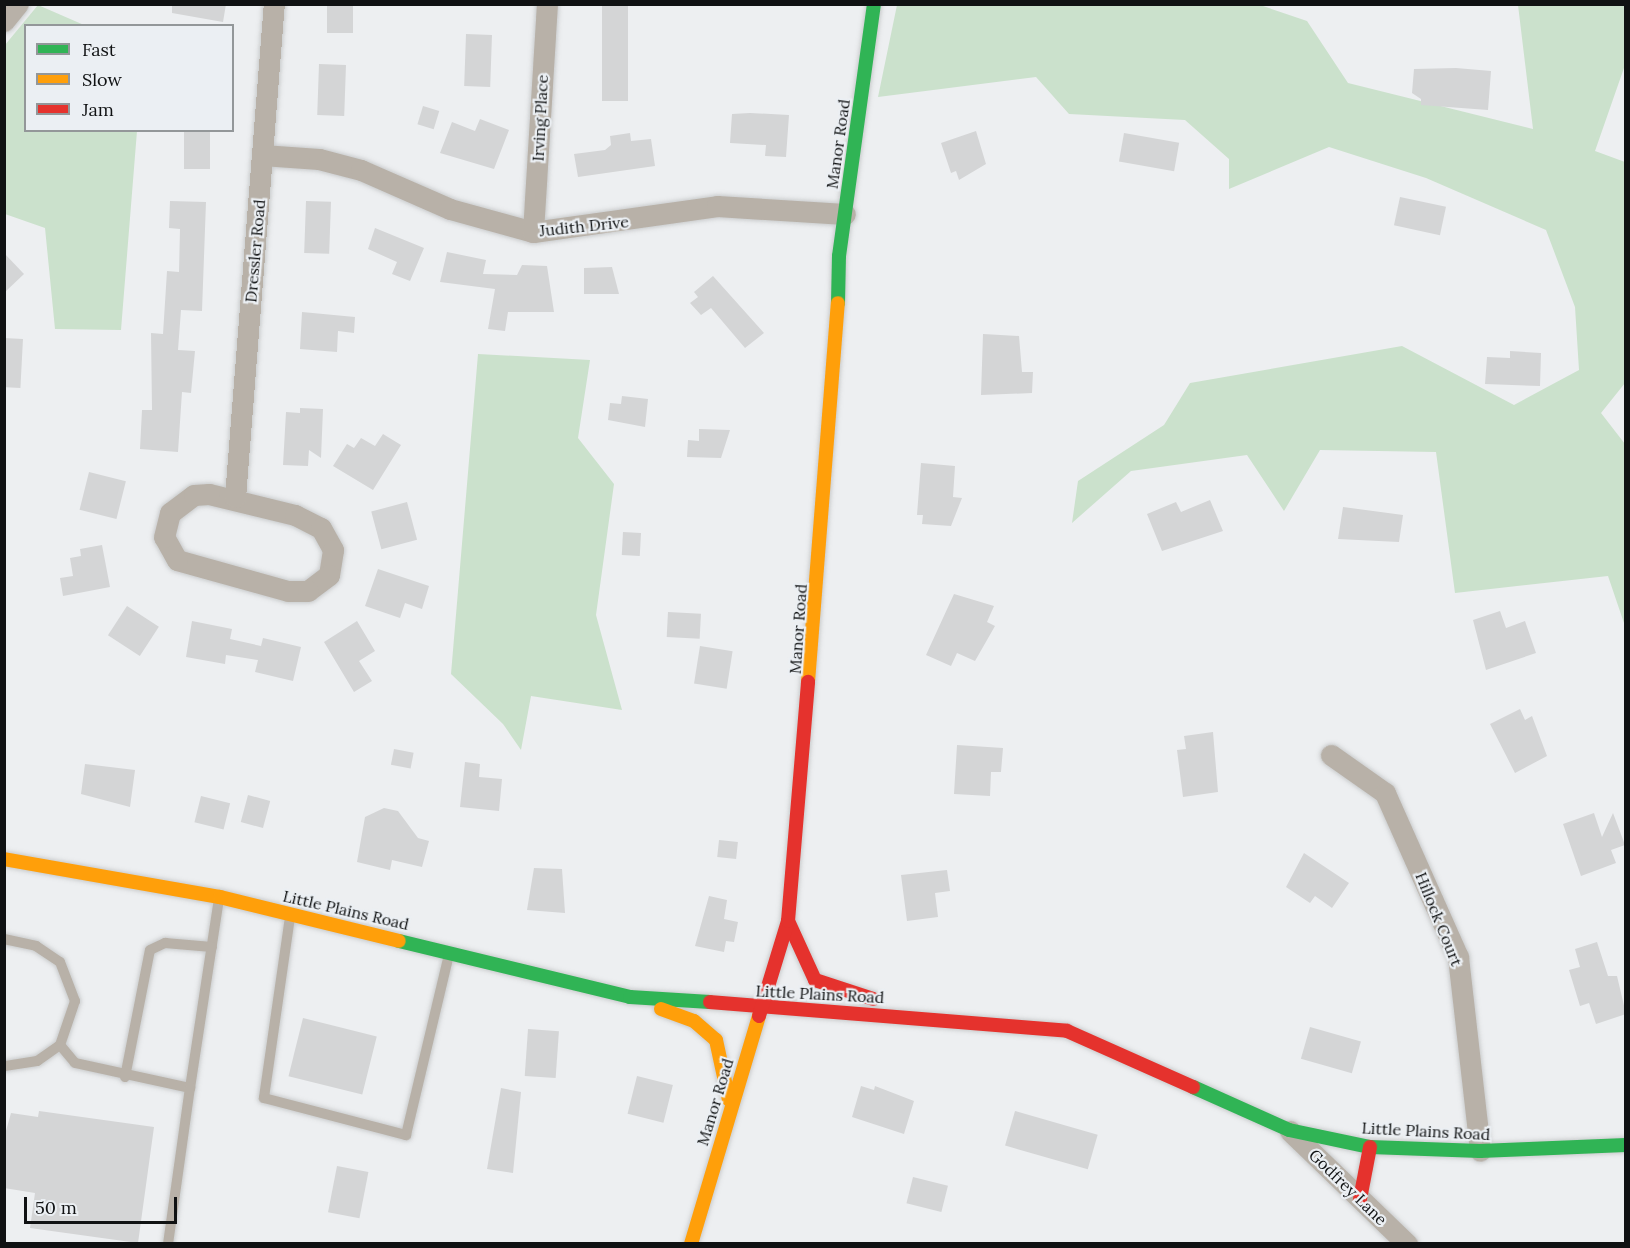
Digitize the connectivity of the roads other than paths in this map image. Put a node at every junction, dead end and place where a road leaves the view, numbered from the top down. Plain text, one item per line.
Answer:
1 (18, 4) edge
2 (274, 4) edge
3 (547, 4) edge
4 (874, 4) edge
5 (4, 21) edge
6 (262, 155) junction
7 (845, 214) junction
8 (533, 232) junction
9 (235, 497) junction
10 (1331, 755) dead end
11 (4, 859) edge
12 (220, 897) junction
13 (291, 914) junction
14 (788, 921) junction
15 (4, 939) edge
16 (212, 947) junction
17 (449, 952) junction
18 (630, 997) junction
19 (763, 1006) junction
20 (946, 1018) junction
21 (60, 1046) junction
22 (4, 1066) edge
23 (125, 1077) junction
24 (190, 1088) junction
25 (730, 1111) junction
26 (1289, 1130) junction
27 (1626, 1145) edge
28 (1370, 1147) junction
29 (1480, 1151) junction
30 (1360, 1199) junction
31 (168, 1244) edge
32 (691, 1244) edge
33 (1407, 1244) edge

1 - 5 street
2 - 6 street, Dressler Road
3 - 8 street, Irving Place
4 - 7 street, Manor Road
6 - 8 street, Judith Drive
6 - 9 street, Dressler Road
7 - 8 street, Judith Drive
7 - 14 street, Manor Road
9 - 9 street
10 - 29 street, Hillock Court
11 - 12 street, Little Plains Road
12 - 13 street, Little Plains Road
12 - 16 lane
13 - 17 street, Little Plains Road
13 - 17 lane
14 - 19 street, Manor Road
14 - 20 street
15 - 21 lane
16 - 23 lane
16 - 24 lane
17 - 18 street, Little Plains Road
18 - 19 street, Little Plains Road
18 - 25 street
19 - 20 street, Little Plains Road
19 - 25 street, Manor Road
20 - 26 street, Little Plains Road
21 - 22 lane
21 - 23 lane
23 - 24 lane
24 - 31 lane
25 - 32 street, Manor Road
26 - 28 street, Little Plains Road
26 - 30 street, Godfrey Lane
27 - 29 street, Little Plains Road
28 - 29 street, Little Plains Road
28 - 30 street
30 - 33 street, Godfrey Lane

